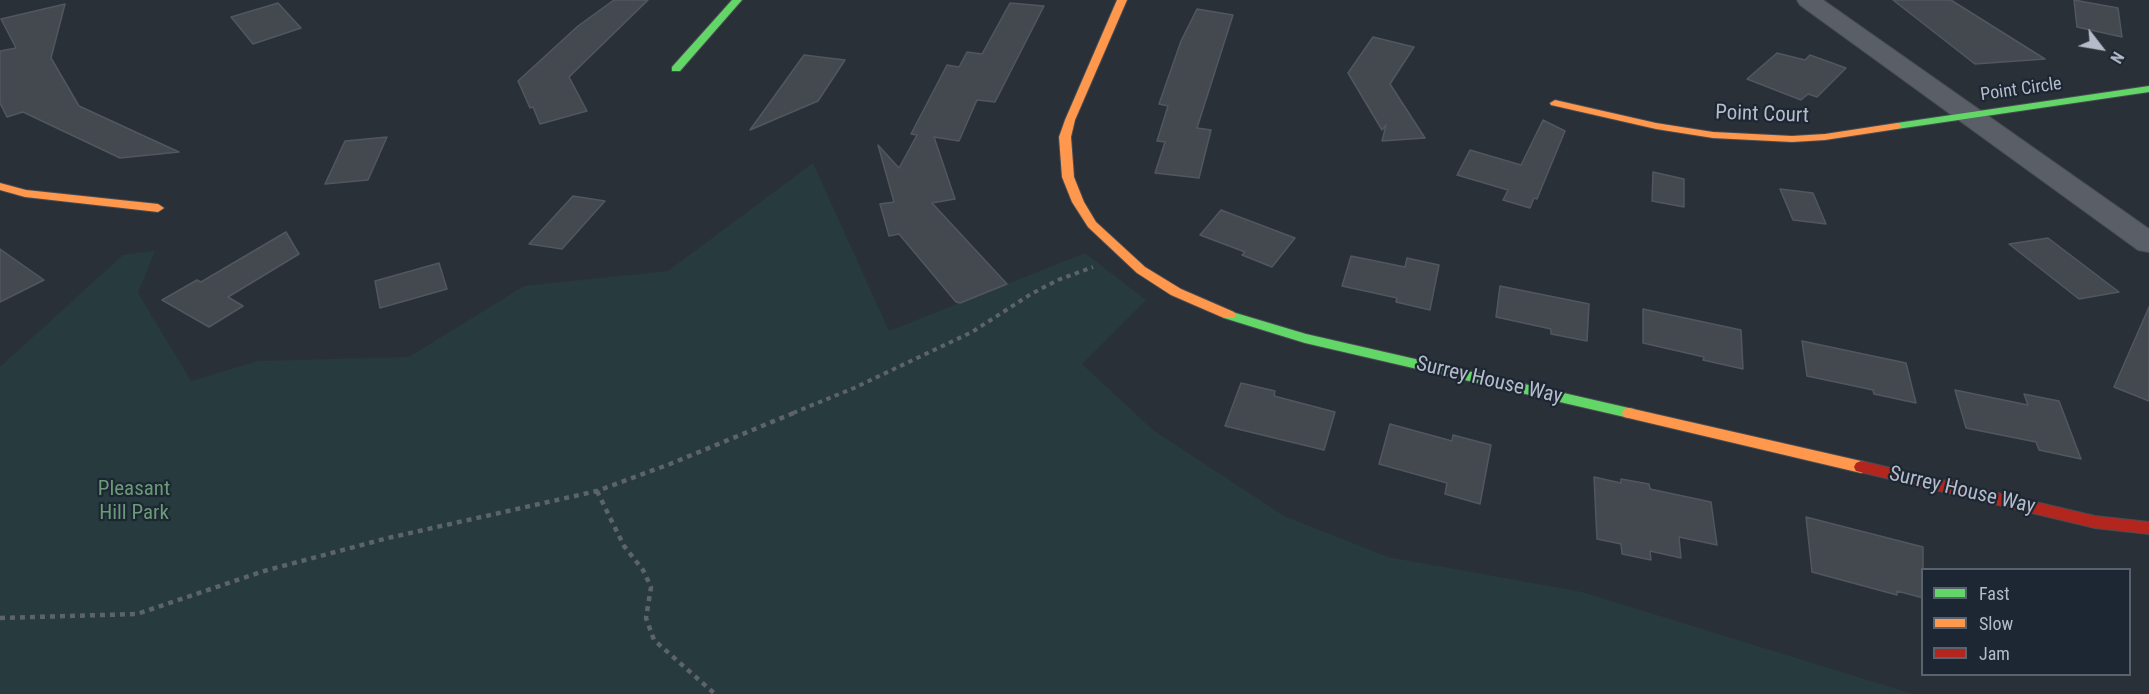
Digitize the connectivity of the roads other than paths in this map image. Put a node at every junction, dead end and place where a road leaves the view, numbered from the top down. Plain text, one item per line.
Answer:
1 (737, 0) edge
2 (1122, 0) edge
3 (1808, 0) edge
4 (676, 69) dead end
5 (2149, 88) edge
6 (1555, 103) dead end
7 (1970, 116) junction
8 (0, 186) edge
9 (158, 208) dead end
10 (2149, 243) edge
11 (2149, 528) edge

1 - 4 street
2 - 11 street, Surrey House Way
3 - 7 street
5 - 7 street, Point Circle
6 - 7 street, Point Court
7 - 10 street
8 - 9 street

